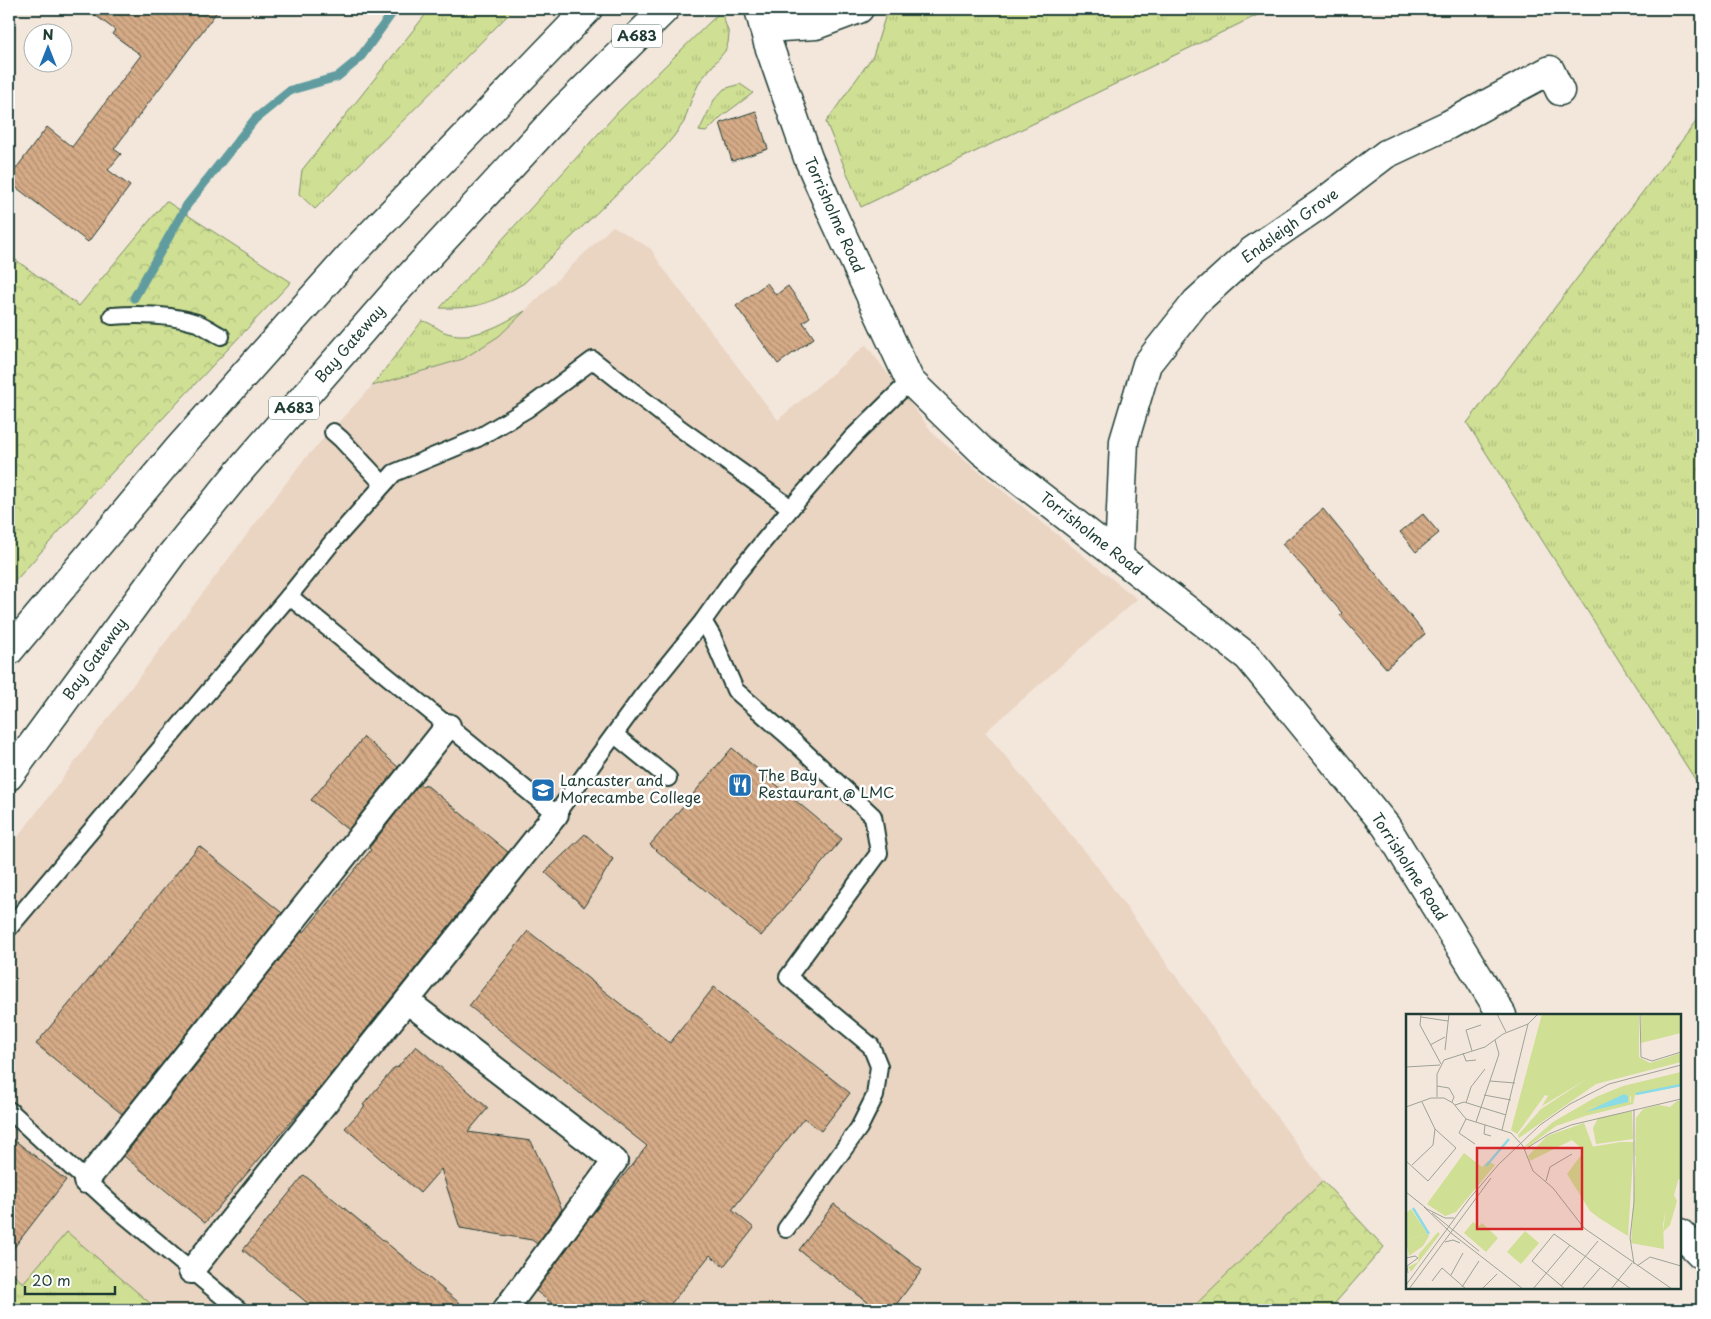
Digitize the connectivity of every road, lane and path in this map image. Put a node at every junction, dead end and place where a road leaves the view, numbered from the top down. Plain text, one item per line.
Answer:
1 (588, 9) edge
2 (665, 9) edge
3 (859, 9) edge
4 (761, 18) edge
5 (1550, 70) dead end
6 (112, 316) dead end
7 (221, 336) dead end
8 (910, 382) junction
9 (333, 432) dead end
10 (383, 484) junction
11 (791, 508) junction
12 (1119, 556) junction
13 (289, 596) junction
14 (703, 621) junction
15 (9, 651) edge
16 (448, 726) junction
17 (615, 735) junction
18 (32, 744) junction
19 (9, 759) edge
20 (9, 776) edge
21 (668, 778) dead end
22 (556, 814) junction
23 (9, 928) edge
24 (407, 1001) junction
25 (1501, 1014) edge
26 (9, 1110) edge
27 (86, 1181) junction
28 (786, 1229) dead end
29 (1681, 1234) edge
30 (1702, 1255) edge
31 (191, 1271) junction
32 (239, 1310) edge
33 (504, 1310) edge

1 - 15 main road
2 - 18 main road, Bay Gateway / A683
3 - 4 main road
4 - 8 main road, Torrisholme Road
5 - 12 main road, Endsleigh Grove
6 - 7 lane
8 - 11 lane
8 - 12 main road, Torrisholme Road
9 - 10 lane
10 - 11 lane
10 - 13 lane
11 - 14 lane
12 - 25 main road, Torrisholme Road
13 - 16 lane
13 - 23 lane
14 - 17 lane
14 - 28 lane
16 - 22 lane
16 - 27 street
17 - 21 lane
17 - 22 lane
18 - 19 main road
18 - 20 main road, Bay Gateway / A683
22 - 24 street
24 - 31 street
24 - 33 street
26 - 27 lane
27 - 31 lane
29 - 30 main road
31 - 32 lane

